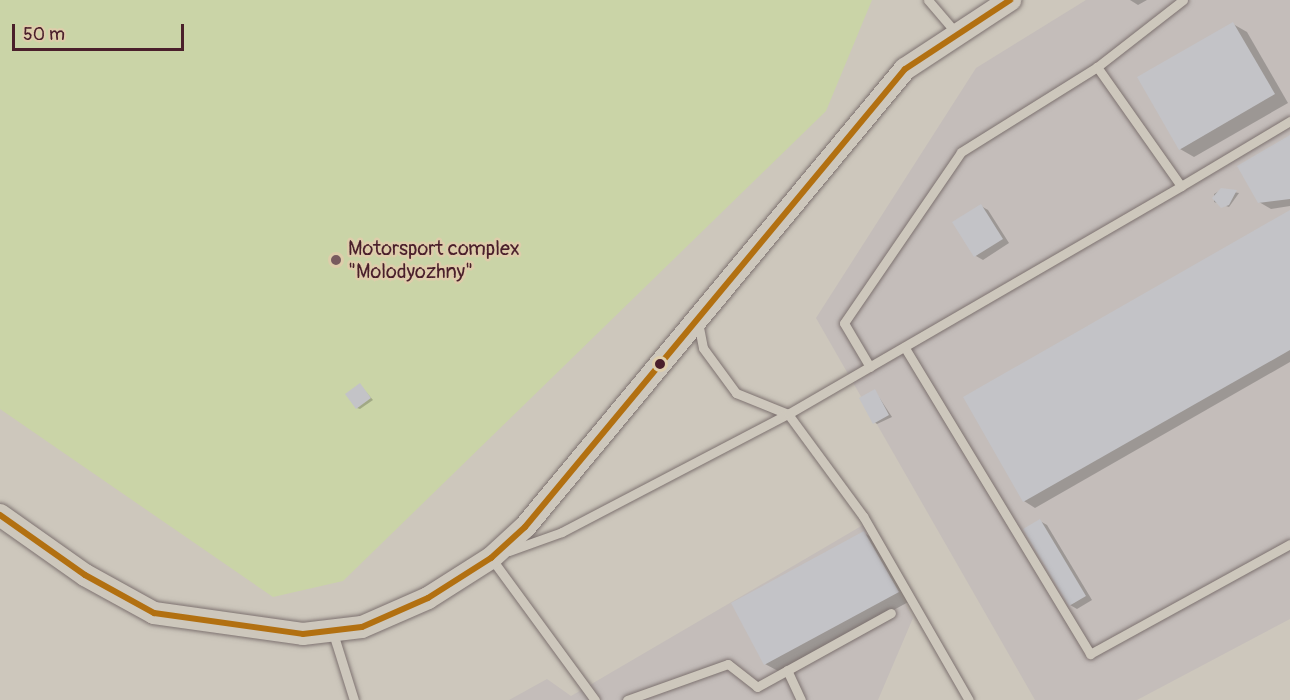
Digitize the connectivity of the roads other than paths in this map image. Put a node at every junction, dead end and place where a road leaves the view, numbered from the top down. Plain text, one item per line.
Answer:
1 (928, 0) edge
2 (1010, 0) edge
3 (1183, 0) edge
4 (957, 34) junction
5 (1097, 67) junction
6 (1290, 121) edge
7 (1181, 186) junction
8 (697, 319) junction
9 (905, 348) junction
10 (870, 368) junction
11 (788, 414) junction
12 (0, 515) edge
13 (1290, 544) edge
14 (491, 558) junction
15 (891, 613) dead end
16 (333, 630) junction
17 (787, 670) junction
18 (354, 700) edge
19 (595, 700) edge
20 (627, 700) edge
21 (801, 700) edge
22 (969, 700) edge

1 - 4 lane
2 - 4 street
3 - 5 lane
4 - 8 street
5 - 7 lane
5 - 10 lane
6 - 7 lane
7 - 9 lane
8 - 11 lane
8 - 14 street
9 - 10 lane
9 - 13 lane
10 - 11 lane
11 - 14 lane
11 - 22 lane
12 - 16 street
14 - 16 street
14 - 19 lane
15 - 17 lane
16 - 18 lane
17 - 20 lane
17 - 21 lane

